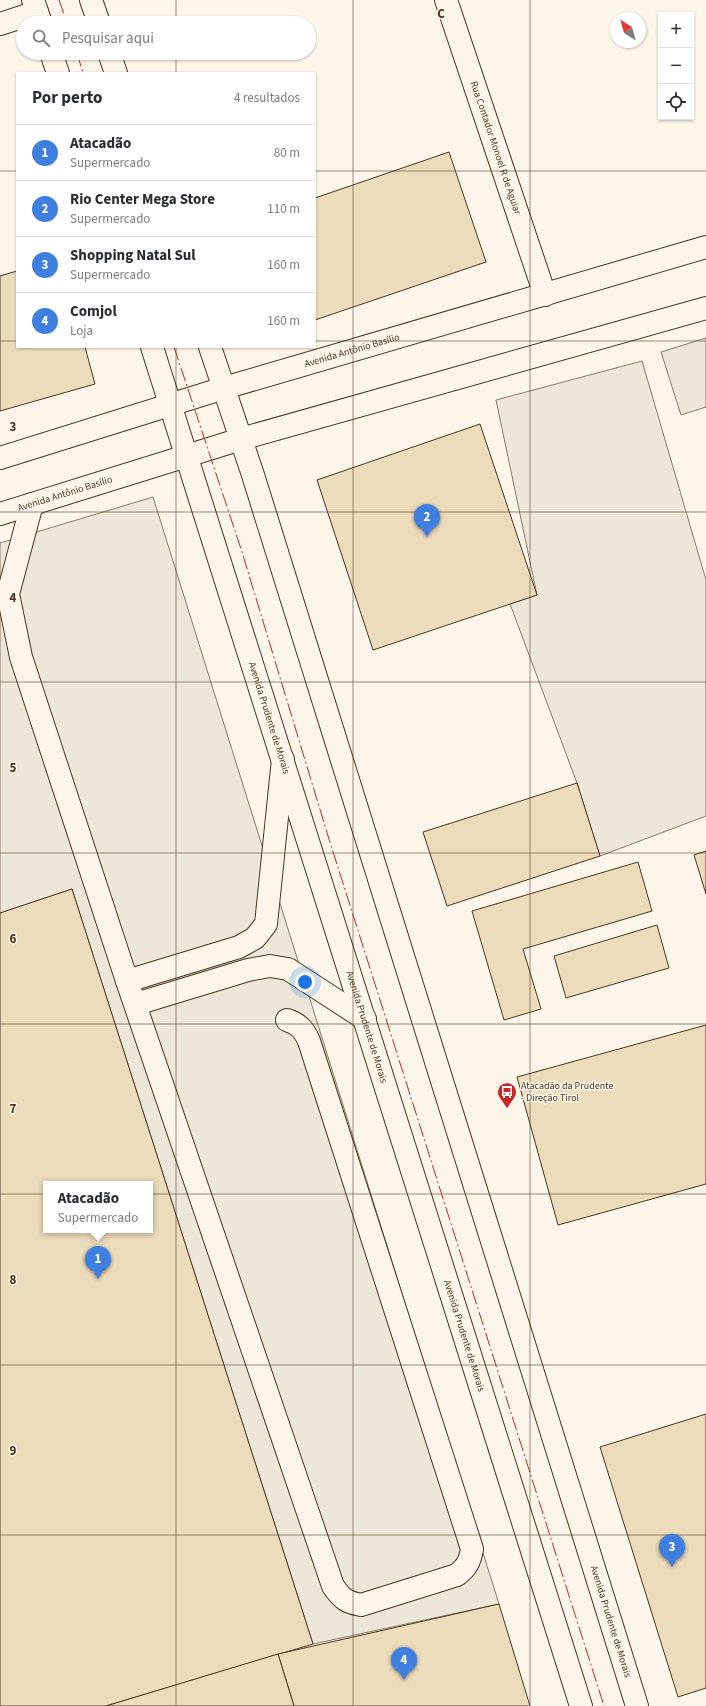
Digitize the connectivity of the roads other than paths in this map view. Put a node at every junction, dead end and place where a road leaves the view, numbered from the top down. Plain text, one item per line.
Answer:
1 (91, 0) edge
2 (446, 0) edge
3 (37, 12) edge
4 (25, 16) edge
5 (97, 16) edge
6 (16, 19) edge
7 (0, 24) edge
8 (53, 60) edge
9 (111, 60) edge
10 (58, 72) edge
11 (116, 72) edge
12 (706, 247) edge
13 (545, 295) junction
14 (706, 308) edge
15 (152, 348) edge
16 (210, 348) edge
17 (224, 388) junction
18 (171, 405) junction
19 (241, 439) junction
20 (187, 456) junction
21 (0, 458) edge
22 (32, 504) junction
23 (0, 514) edge
24 (4, 590) edge
25 (283, 759) junction
26 (127, 981) junction
27 (136, 1004) junction
28 (365, 1019) junction
29 (287, 1020) dead end
30 (581, 1706) edge
31 (637, 1706) edge

1 - 5 main road
2 - 13 main road, Rua Contador Monoel R de Aguiar
3 - 4 main road
6 - 7 main road
8 - 10 main road
9 - 11 main road
12 - 13 main road, Avenida Antônio Basílio
13 - 17 main road, Avenida Antônio Basílio
14 - 19 main road, Avenida Antônio Basílio
15 - 18 main road, Avenida Prudente de Morais
16 - 17 main road, Avenida Prudente de Morais
17 - 18 main road, Avenida Antônio Basílio
17 - 19 main road, Avenida Prudente de Morais
18 - 20 main road, Avenida Prudente de Morais
18 - 21 main road, Avenida Antônio Basílio
19 - 20 main road, Avenida Antônio Basílio
19 - 31 main road, Avenida Prudente de Morais
20 - 22 main road, Avenida Antônio Basílio
20 - 25 main road, Avenida Prudente de Morais
22 - 23 main road, Avenida Antônio Basílio
22 - 24 main road
24 - 26 main road
25 - 26 main road
25 - 28 main road, Avenida Prudente de Morais
26 - 27 main road
27 - 28 main road
27 - 29 main road
28 - 30 main road, Avenida Prudente de Morais

